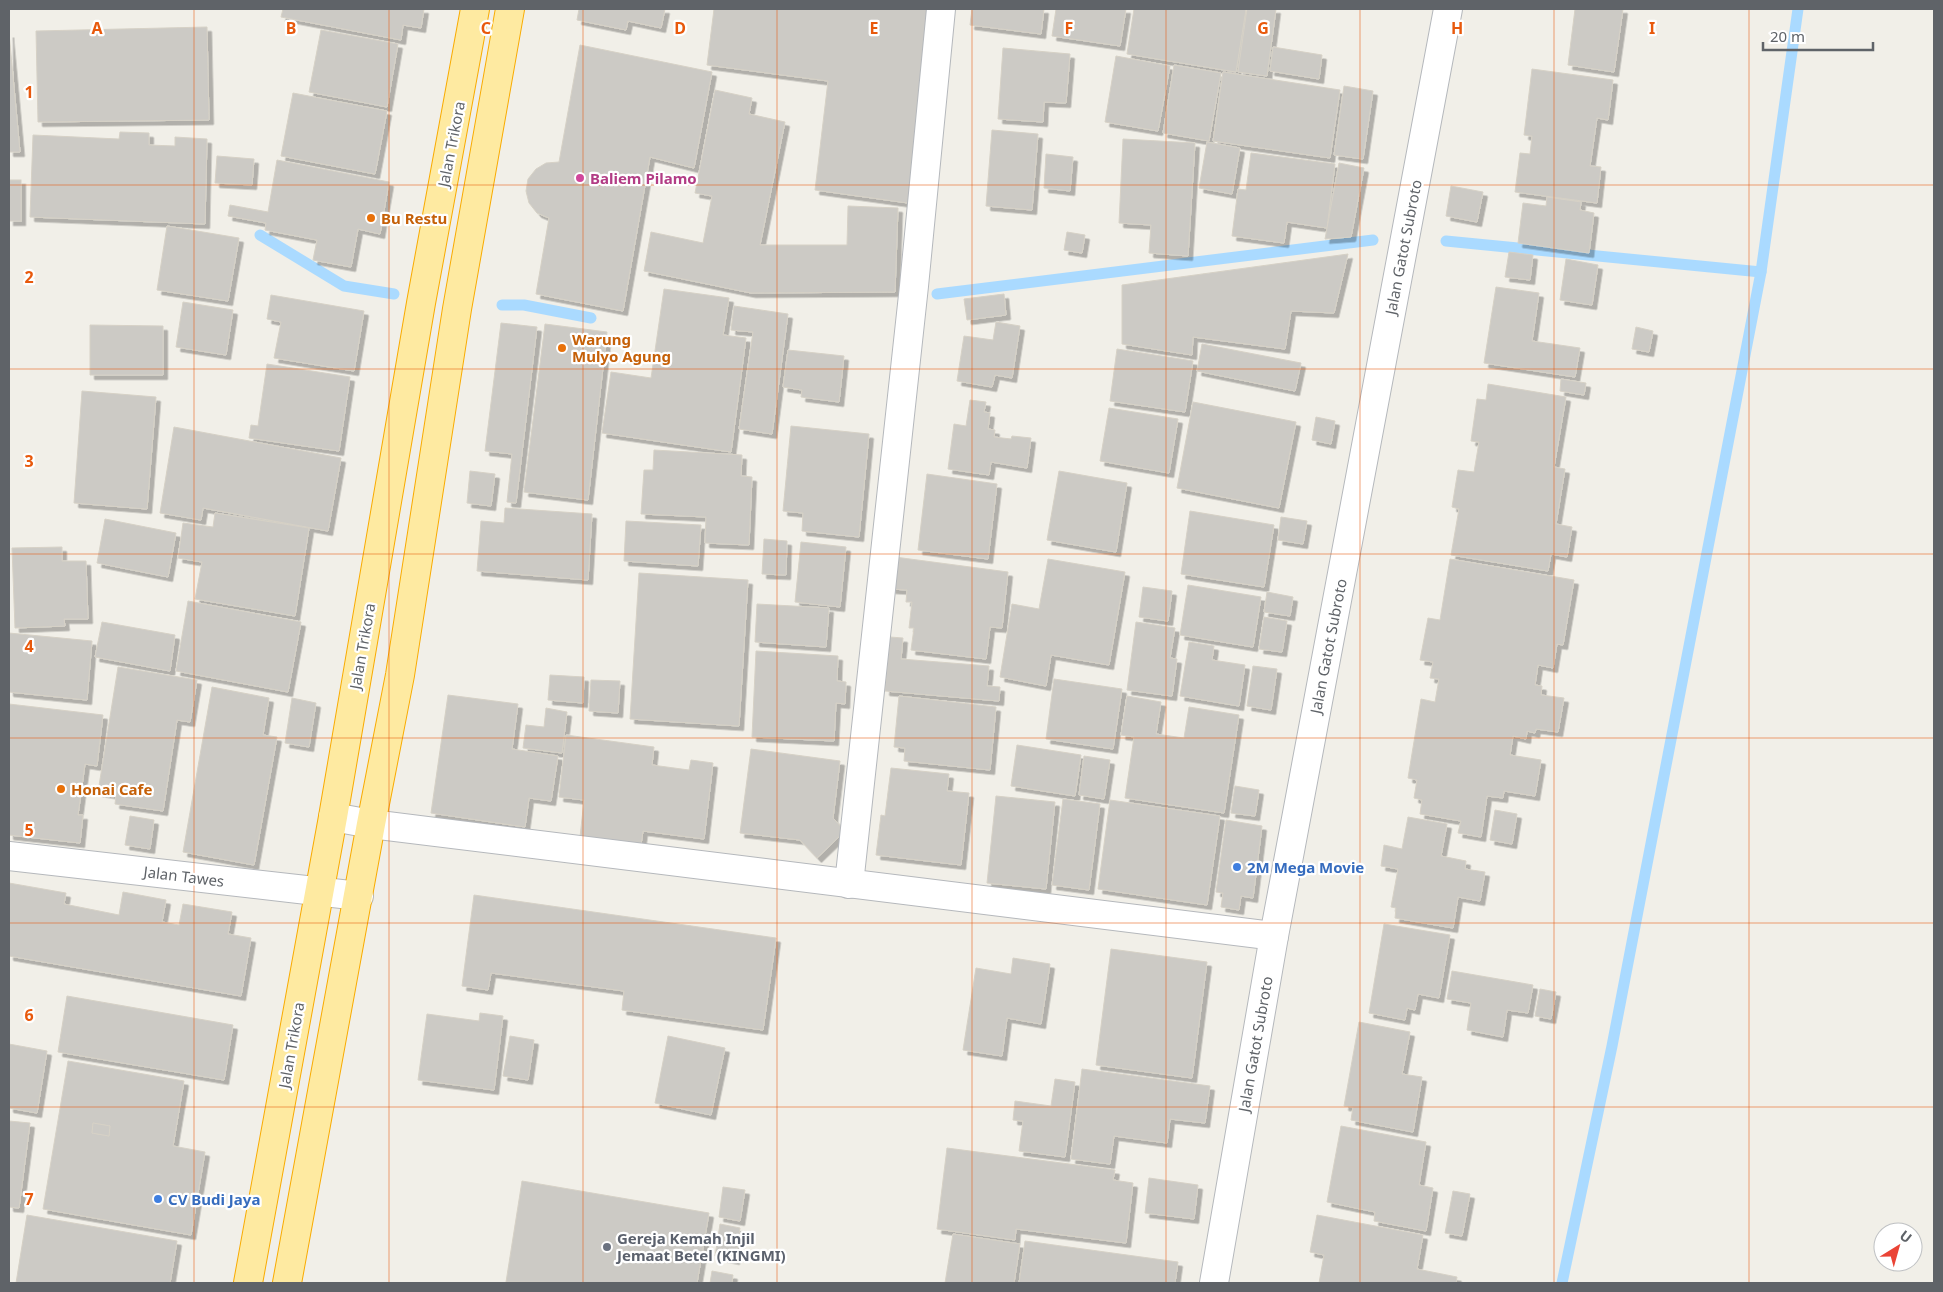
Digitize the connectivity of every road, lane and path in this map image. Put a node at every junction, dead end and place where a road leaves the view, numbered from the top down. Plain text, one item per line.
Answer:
1 (475, 9) edge
2 (510, 9) edge
3 (941, 9) edge
4 (1448, 9) edge
5 (333, 817) junction
6 (371, 824) junction
7 (9, 856) edge
8 (849, 884) junction
9 (320, 892) junction
10 (359, 896) junction
11 (1274, 936) junction
12 (257, 1231) junction
13 (295, 1238) junction
14 (248, 1283) edge
15 (287, 1283) edge
16 (1214, 1283) edge

1 - 5 highway, Jalan Trikora
2 - 6 highway
3 - 8 street
4 - 11 street, Jalan Gatot Subroto
5 - 6 street
5 - 9 highway, Jalan Trikora
6 - 8 street
6 - 10 highway
7 - 9 street, Jalan Tawes
8 - 11 street
9 - 10 street, Jalan Tawes
9 - 12 highway, Jalan Trikora
10 - 13 highway
11 - 16 street, Jalan Gatot Subroto
12 - 13 highway
12 - 14 highway, Jalan Trikora
13 - 15 highway

